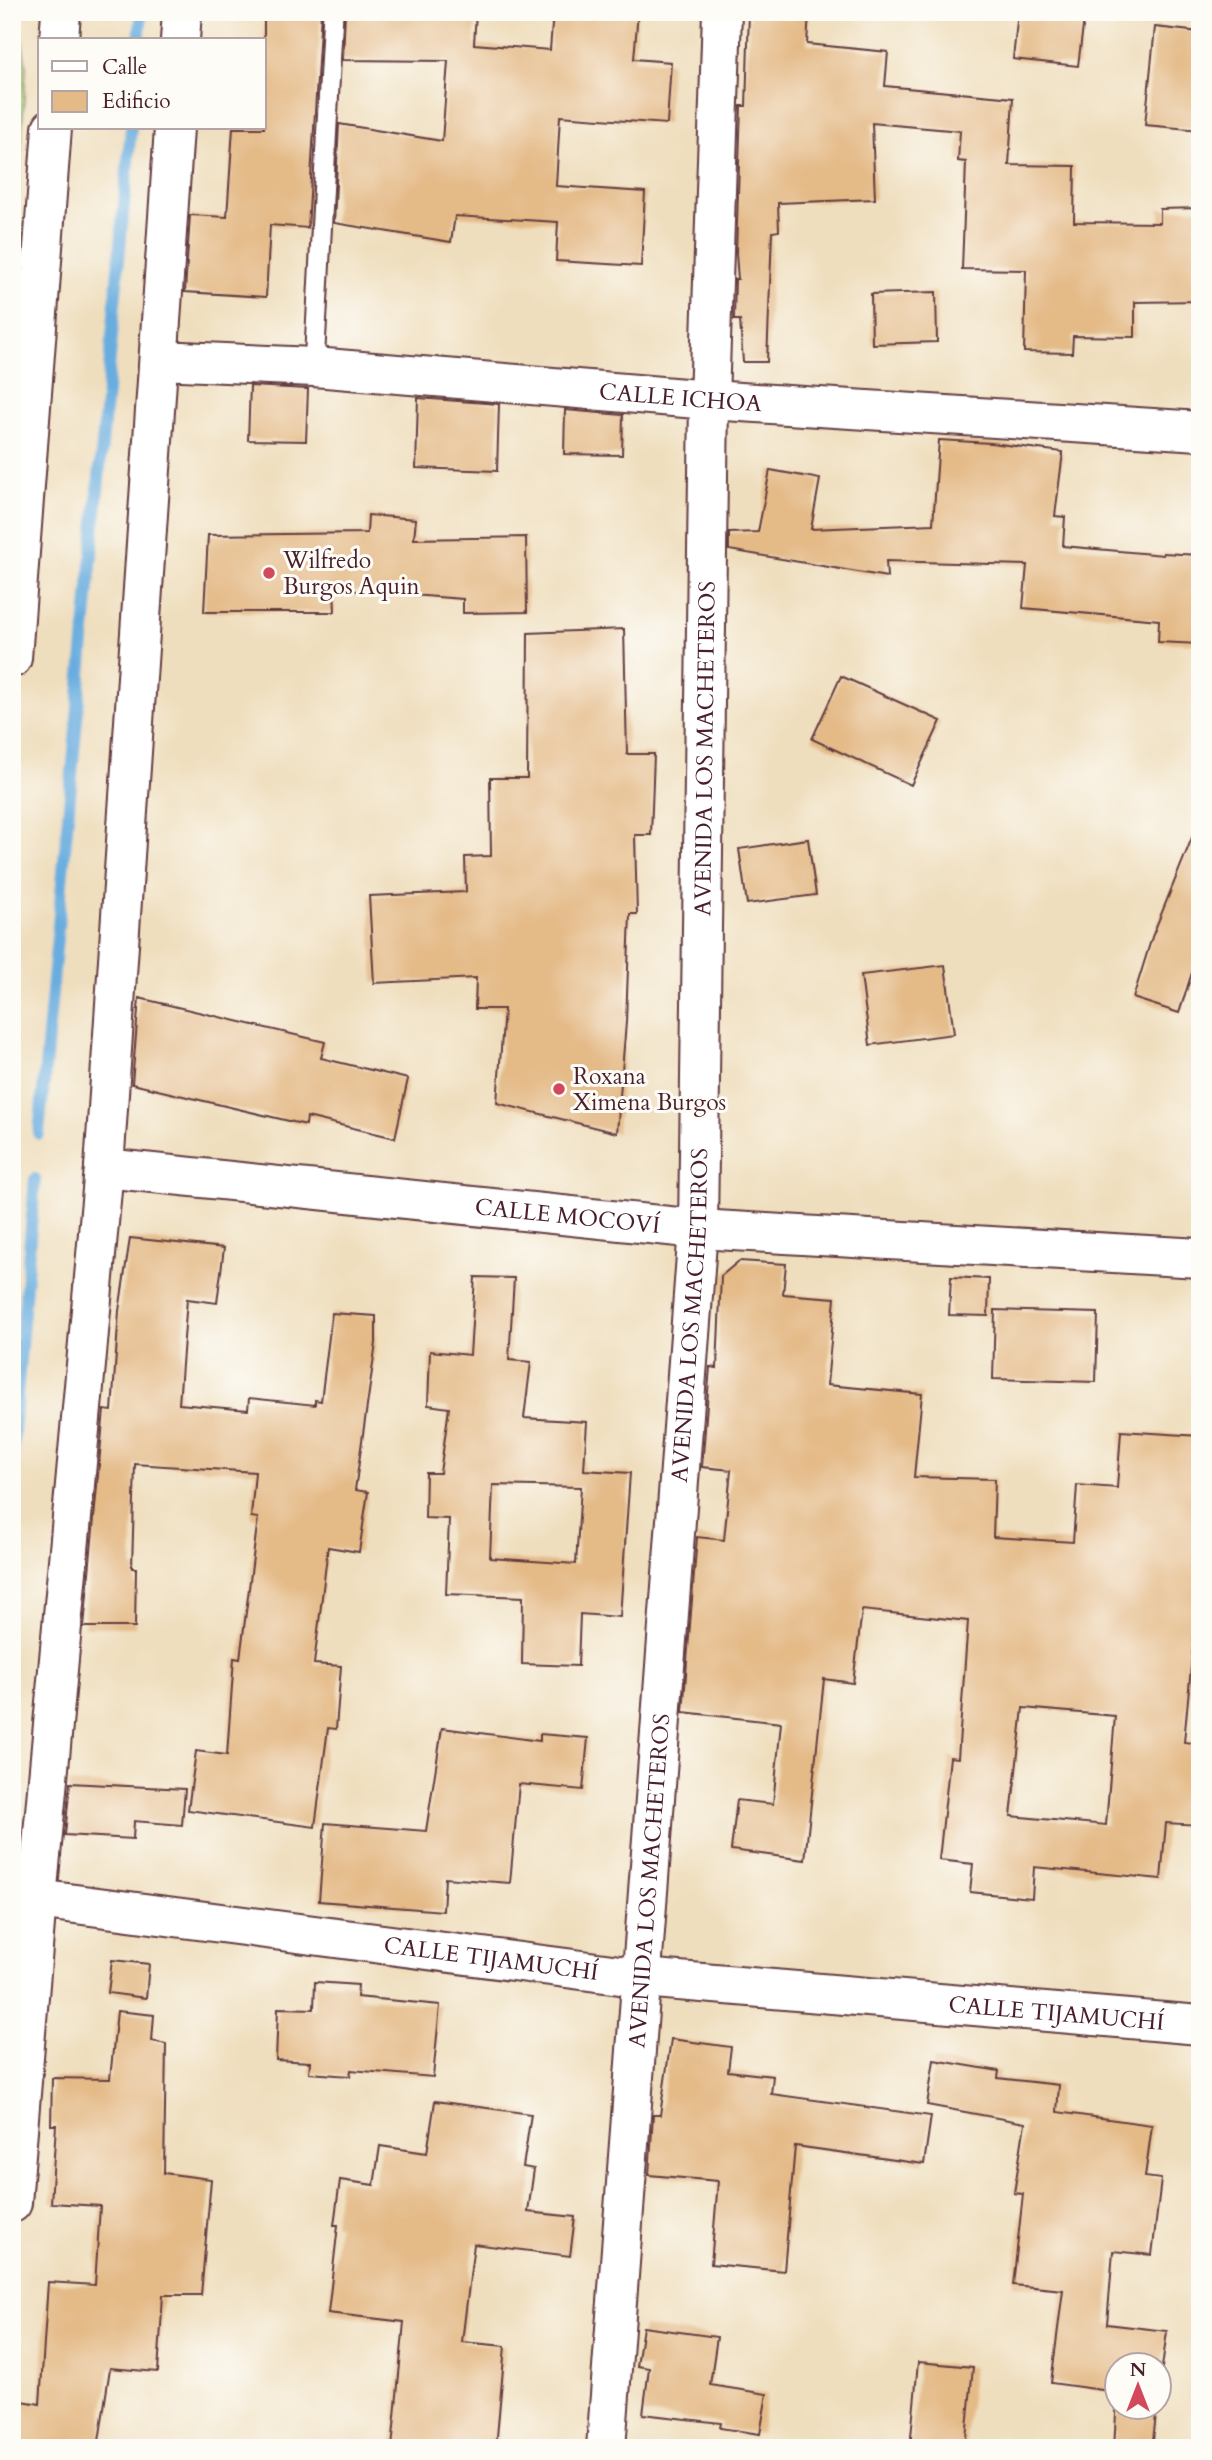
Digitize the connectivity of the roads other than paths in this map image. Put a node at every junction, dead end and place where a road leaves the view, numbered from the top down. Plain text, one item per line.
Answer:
1 (61, 12) edge
2 (182, 12) edge
3 (333, 12) edge
4 (722, 12) edge
5 (59, 38) edge
6 (180, 38) edge
7 (52, 130) edge
8 (174, 130) edge
9 (160, 360) junction
10 (314, 367) junction
11 (709, 401) junction
12 (1200, 431) edge
13 (12, 658) edge
14 (104, 1168) junction
15 (698, 1229) junction
16 (1200, 1258) edge
17 (37, 1899) junction
18 (643, 1978) junction
19 (1200, 2025) edge
20 (12, 2203) edge
21 (606, 2448) edge

1 - 5 street
2 - 6 street
3 - 10 lane
4 - 11 street, AVENIDA LOS MACHETEROS
7 - 13 street
8 - 9 street
9 - 10 street, CALLE ICHOA
9 - 14 street
10 - 11 street, CALLE ICHOA
11 - 12 street, CALLE ICHOA
11 - 15 street, AVENIDA LOS MACHETEROS
14 - 15 street, CALLE MOCOVÍ
14 - 17 street
15 - 16 street, CALLE MOCOVÍ
15 - 18 street, AVENIDA LOS MACHETEROS
17 - 18 street, CALLE TIJAMUCHÍ
17 - 20 street
18 - 19 street, CALLE TIJAMUCHÍ
18 - 21 street, AVENIDA LOS MACHETEROS

